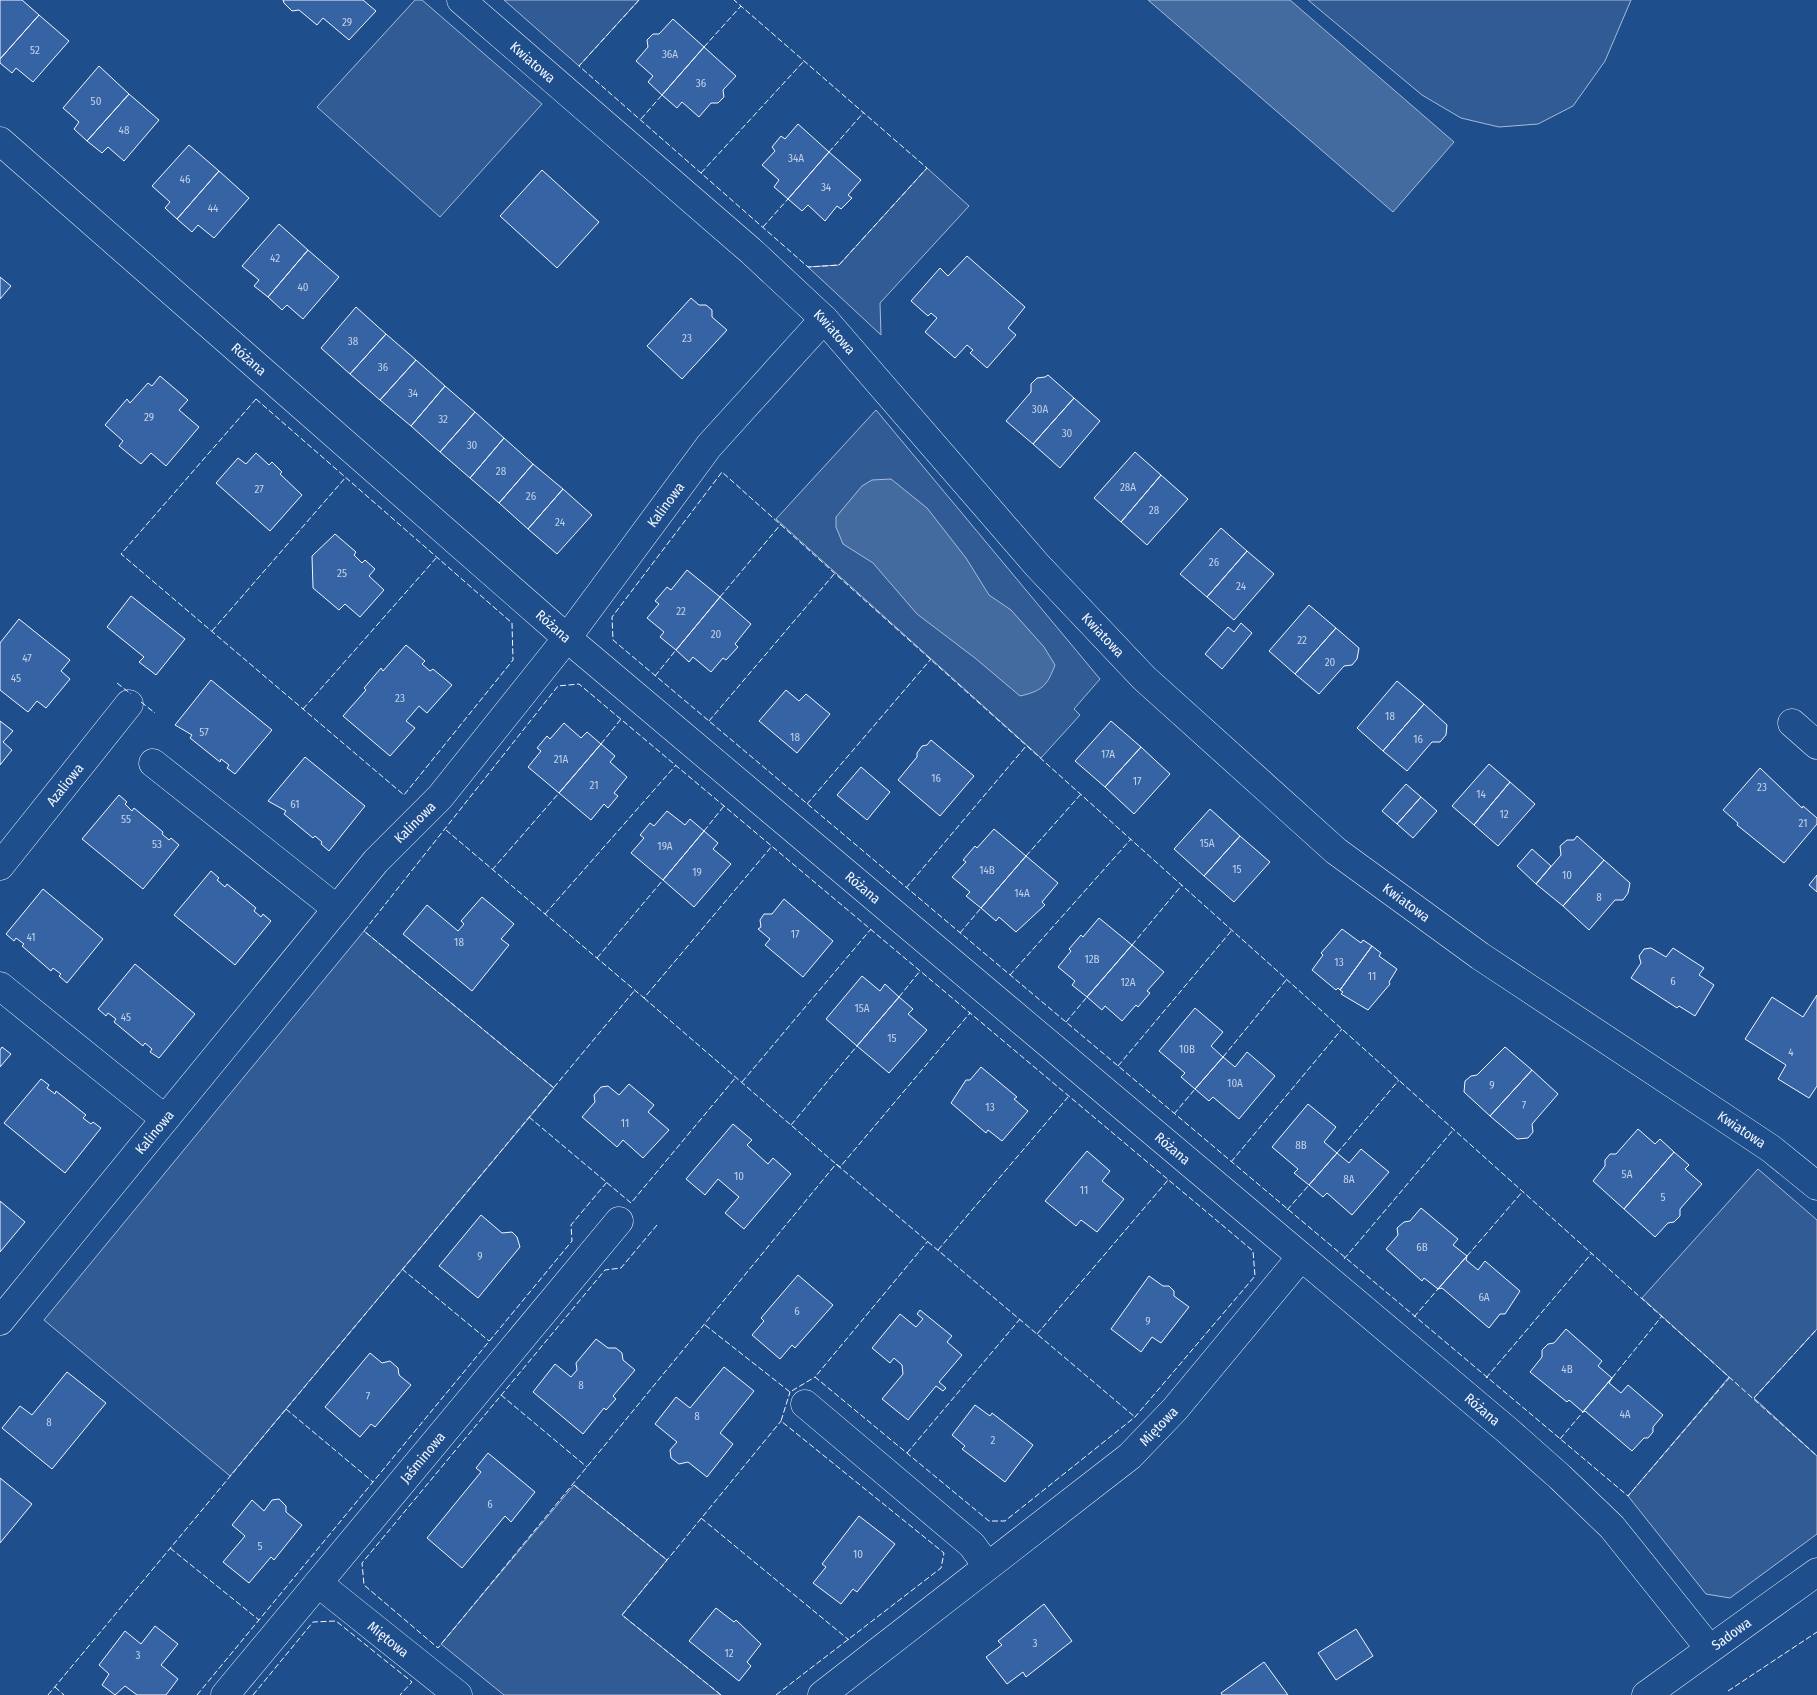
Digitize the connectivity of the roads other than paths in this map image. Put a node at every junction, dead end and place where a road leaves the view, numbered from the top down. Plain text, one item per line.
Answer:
1 (461, 0) edge
2 (0, 141) edge
3 (824, 319) junction
4 (567, 638) junction
5 (129, 704) dead end
6 (1792, 723) dead end
7 (1817, 745) edge
8 (153, 763) dead end
9 (0, 866) edge
10 (337, 909) junction
11 (0, 986) edge
12 (165, 1119) junction
13 (1817, 1186) edge
14 (620, 1221) dead end
15 (1301, 1256) junction
16 (0, 1321) edge
17 (805, 1404) dead end
18 (986, 1566) junction
19 (1817, 1572) edge
20 (318, 1583) junction
21 (1709, 1648) junction
22 (225, 1695) edge
23 (458, 1695) edge
24 (822, 1695) edge
25 (1646, 1695) edge

1 - 3 street, Kwiatowa
2 - 4 street, Różana
3 - 4 street, Kalinowa
3 - 13 street, Kwiatowa
4 - 10 street, Kalinowa
4 - 15 street, Różana
5 - 9 street, Azaliowa
6 - 7 street
8 - 10 street
10 - 12 street, Kalinowa
11 - 12 street
12 - 16 street, Kalinowa
14 - 20 street, Jaśminowa
15 - 18 street, Miętowa
15 - 21 street, Różana
17 - 18 street
18 - 24 street, Miętowa
19 - 21 street, Sadowa
20 - 22 street, Jaśminowa
20 - 23 street, Miętowa
21 - 25 street, Sadowa

